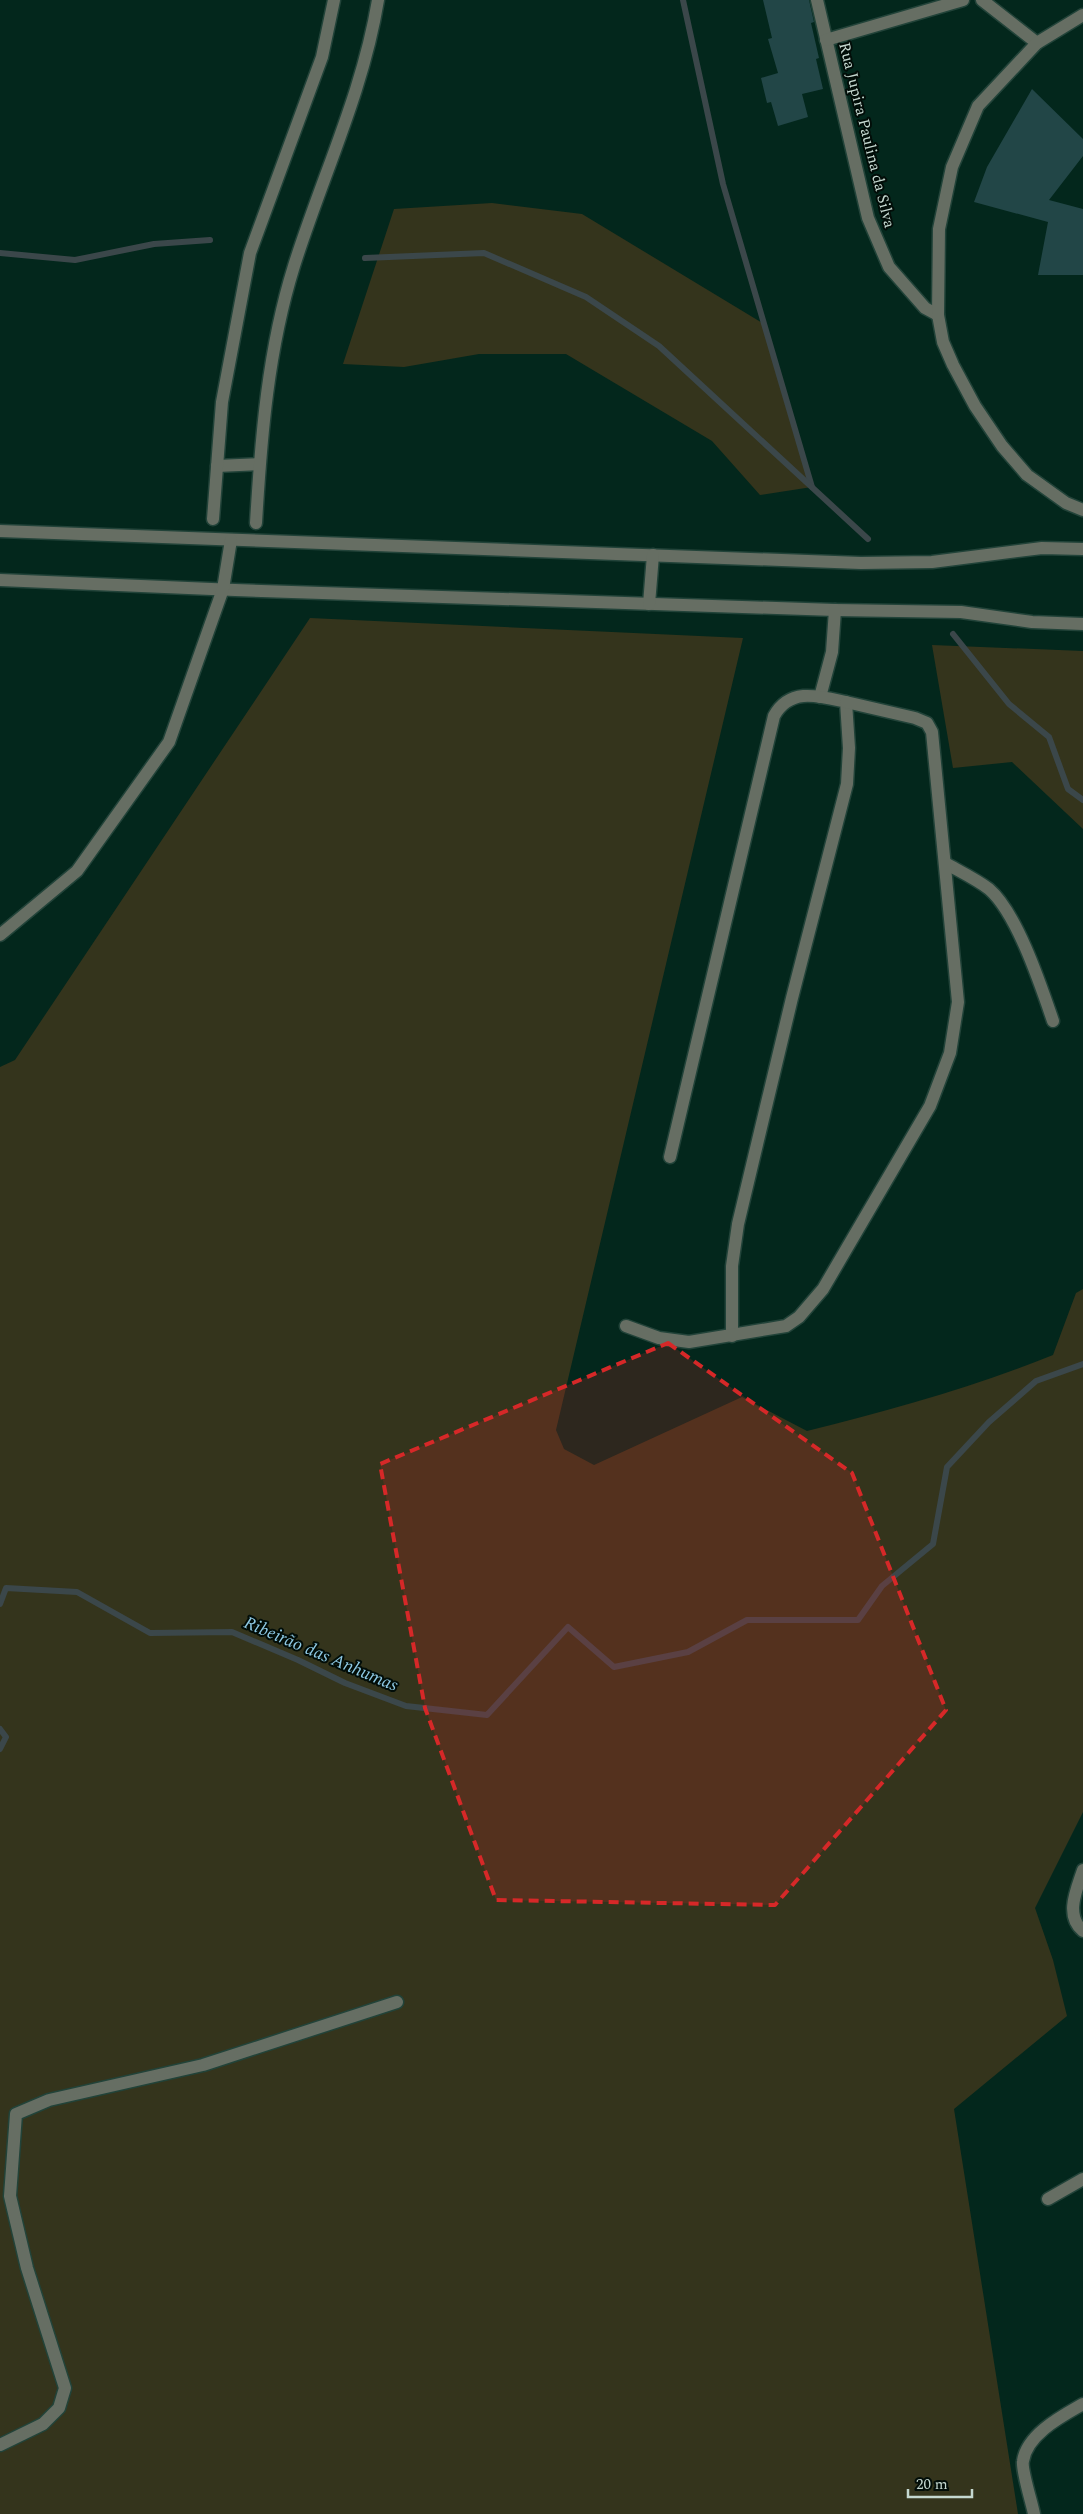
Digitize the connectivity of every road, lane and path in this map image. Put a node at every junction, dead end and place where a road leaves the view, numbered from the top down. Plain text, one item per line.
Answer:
1 (334, 0) edge
2 (378, 0) edge
3 (817, 0) edge
4 (963, 0) edge
5 (982, 0) edge
6 (1083, 15) edge
7 (826, 40) junction
8 (1037, 43) junction
9 (938, 315) junction
10 (259, 464) junction
11 (218, 466) junction
12 (1066, 503) junction
13 (1083, 510) edge
14 (213, 519) dead end
15 (1083, 520) edge
16 (256, 523) dead end
17 (0, 531) edge
18 (231, 540) junction
19 (1083, 549) edge
20 (653, 555) junction
21 (0, 580) edge
22 (223, 589) junction
23 (649, 604) junction
24 (835, 610) junction
25 (1083, 624) edge
26 (820, 696) junction
27 (846, 702) junction
28 (945, 863) junction
29 (0, 935) edge
30 (1053, 1021) dead end
31 (670, 1157) dead end
32 (626, 1326) dead end
33 (732, 1336) junction
34 (1083, 1870) edge
35 (1083, 1931) edge
36 (397, 2002) dead end
37 (1083, 2179) edge
38 (1048, 2199) dead end
39 (1083, 2404) edge
40 (0, 2445) edge
41 (1034, 2514) edge

1 - 11 street
2 - 10 street
3 - 7 street, Rua Jupira Paulina da Silva
4 - 7 street
5 - 8 street
6 - 8 street
7 - 9 street, Rua Jupira Paulina da Silva
8 - 9 street
9 - 12 street
10 - 11 street
10 - 16 street
11 - 14 street
12 - 13 street
12 - 15 street
17 - 18 street
18 - 20 street
18 - 22 street
19 - 20 street
20 - 23 street
21 - 22 street
22 - 23 street
22 - 29 street
23 - 24 street
24 - 25 street
24 - 26 street
26 - 27 street
26 - 31 street
27 - 28 street
27 - 33 street
28 - 30 street
28 - 33 street
32 - 33 street
34 - 35 street
36 - 40 street
37 - 38 street
39 - 41 street

